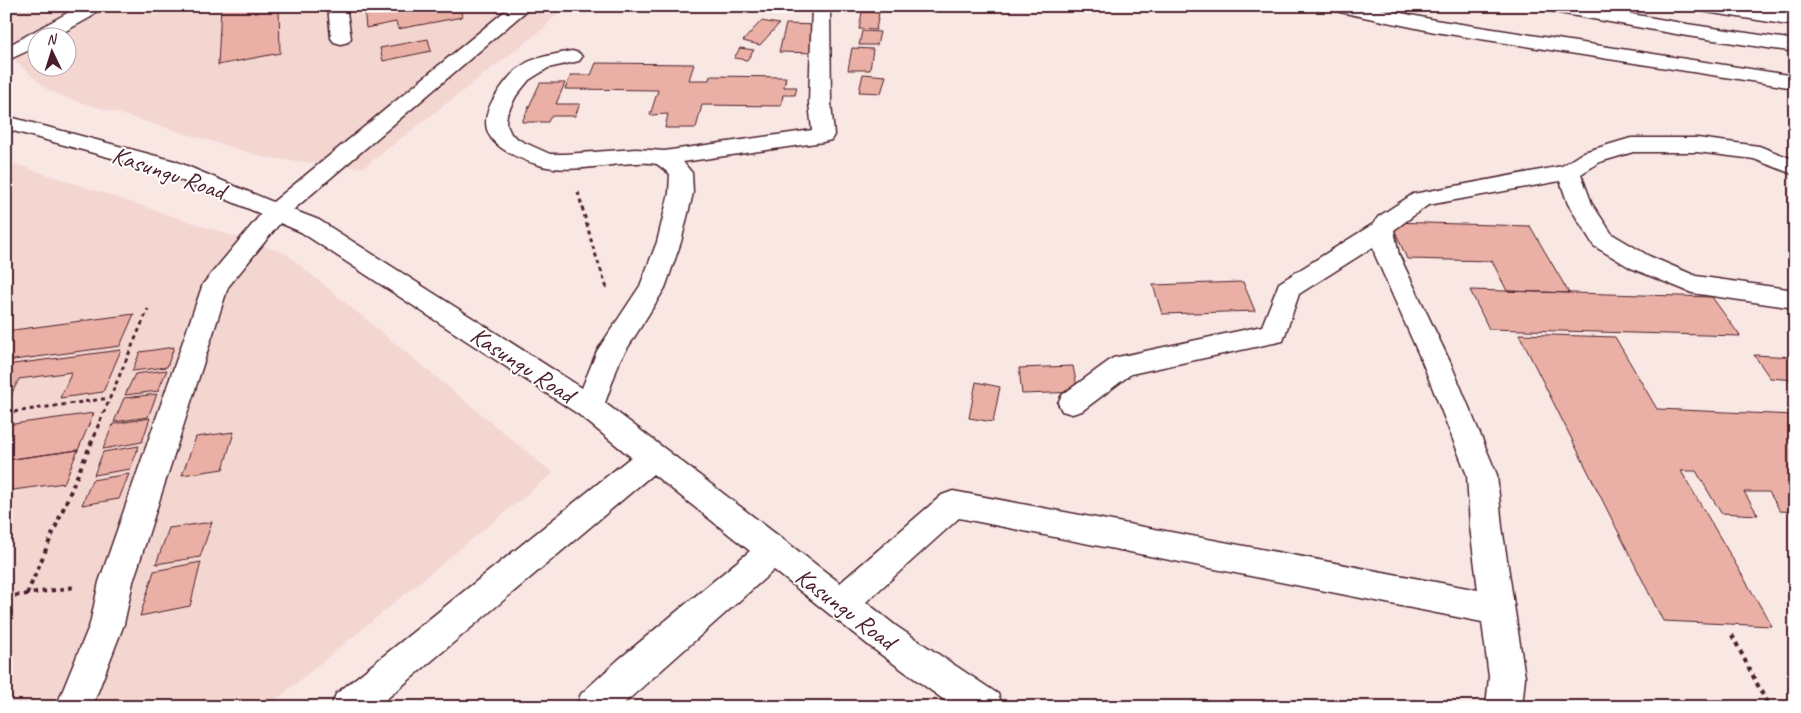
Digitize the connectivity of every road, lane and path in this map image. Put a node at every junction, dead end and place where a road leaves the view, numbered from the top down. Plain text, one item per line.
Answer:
1 (92, 6) edge
2 (337, 6) edge
3 (523, 6) edge
4 (821, 6) edge
5 (1340, 6) edge
6 (1554, 6) edge
7 (1706, 6) edge
8 (1795, 20) edge
9 (56, 28) edge
10 (341, 38) dead end
11 (28, 43) edge
12 (1795, 46) edge
13 (6, 54) edge
14 (572, 57) dead end
15 (1795, 82) edge
16 (10, 127) edge
17 (665, 158) junction
18 (550, 162) junction
19 (1795, 168) edge
20 (1569, 172) junction
21 (276, 212) junction
22 (1382, 230) junction
23 (609, 299) dead end
24 (1795, 299) edge
25 (148, 309) dead end
26 (110, 398) junction
27 (1072, 403) dead end
28 (589, 408) junction
29 (6, 413) edge
30 (652, 457) junction
31 (772, 552) junction
32 (116, 582) junction
33 (27, 594) junction
34 (6, 597) edge
35 (840, 604) junction
36 (1497, 609) junction
37 (1732, 635) dead end
38 (74, 707) edge
39 (349, 707) edge
40 (594, 707) edge
41 (984, 707) edge
42 (1504, 707) edge
43 (1769, 707) edge

1 - 9 main road
2 - 10 main road
3 - 21 main road
4 - 17 main road
5 - 15 main road
6 - 12 main road
7 - 8 main road
11 - 13 main road
14 - 18 main road
16 - 21 main road, Kasungu Road
17 - 18 main road
17 - 28 main road
18 - 23 path
19 - 20 main road
20 - 22 main road
20 - 24 main road
21 - 28 main road, Kasungu Road
21 - 32 main road
22 - 27 main road
22 - 36 main road
25 - 26 path
26 - 29 path
26 - 33 path
28 - 30 main road, Kasungu Road
30 - 31 main road, Kasungu Road
30 - 39 main road
31 - 35 main road, Kasungu Road
31 - 40 main road
32 - 33 path
32 - 38 main road
33 - 34 path
35 - 36 main road
35 - 41 main road, Kasungu Road
36 - 42 main road
37 - 43 path

